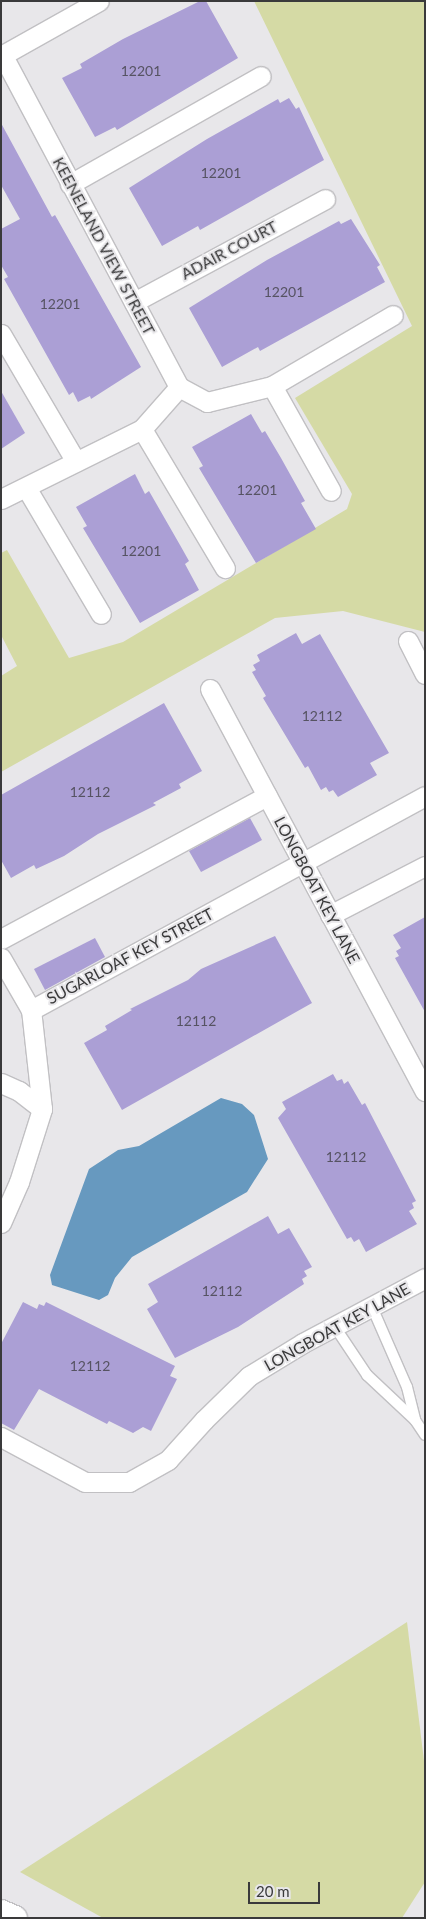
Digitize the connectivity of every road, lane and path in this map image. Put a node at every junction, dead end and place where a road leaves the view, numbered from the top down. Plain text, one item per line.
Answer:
1 (99, 1) edge
2 (2, 56) edge
3 (262, 76) dead end
4 (70, 184) junction
5 (324, 199) dead end
6 (134, 302) junction
7 (394, 315) dead end
8 (1, 334) edge
9 (179, 386) junction
10 (272, 386) junction
11 (142, 429) junction
12 (76, 462) junction
13 (27, 488) junction
14 (331, 491) dead end
15 (1, 499) edge
16 (225, 568) dead end
17 (101, 614) dead end
18 (408, 641) dead end
19 (425, 674) edge
20 (210, 689) dead end
21 (267, 796) junction
22 (425, 796) edge
23 (302, 862) junction
24 (425, 866) edge
25 (330, 915) junction
26 (1, 939) edge
27 (1, 958) edge
28 (30, 1010) junction
29 (1, 1083) edge
30 (425, 1091) edge
31 (42, 1109) junction
32 (1, 1223) edge
33 (425, 1278) edge
34 (372, 1307) junction
35 (335, 1327) junction
36 (416, 1420) junction
37 (425, 1435) edge
38 (1, 1437) edge
39 (1, 1912) edge
40 (15, 1918) edge

1 - 2 street
2 - 4 street, KEENELAND VIEW STREET
3 - 4 street
4 - 6 street, KEENELAND VIEW STREET
5 - 6 street, ADAIR COURT
6 - 9 street, KEENELAND VIEW STREET
7 - 10 street
8 - 12 street
9 - 10 street
9 - 11 street
10 - 14 street
11 - 12 street
11 - 16 street
12 - 13 street
13 - 15 street
13 - 17 street
18 - 19 street
20 - 21 street, LONGBOAT KEY LANE
21 - 23 street, LONGBOAT KEY LANE
21 - 26 street
22 - 23 street, SUGARLOAF KEY STREET
23 - 25 street, LONGBOAT KEY LANE
23 - 28 street, SUGARLOAF KEY STREET
24 - 25 street
25 - 30 street, LONGBOAT KEY LANE
27 - 28 street
28 - 31 street, SUGARLOAF KEY STREET
29 - 31 street
31 - 32 street, SUGARLOAF KEY STREET
33 - 34 street, LONGBOAT KEY LANE
34 - 35 street, LONGBOAT KEY LANE
34 - 36 lane
35 - 36 lane
35 - 38 street, LONGBOAT KEY LANE
36 - 37 lane
39 - 40 street

